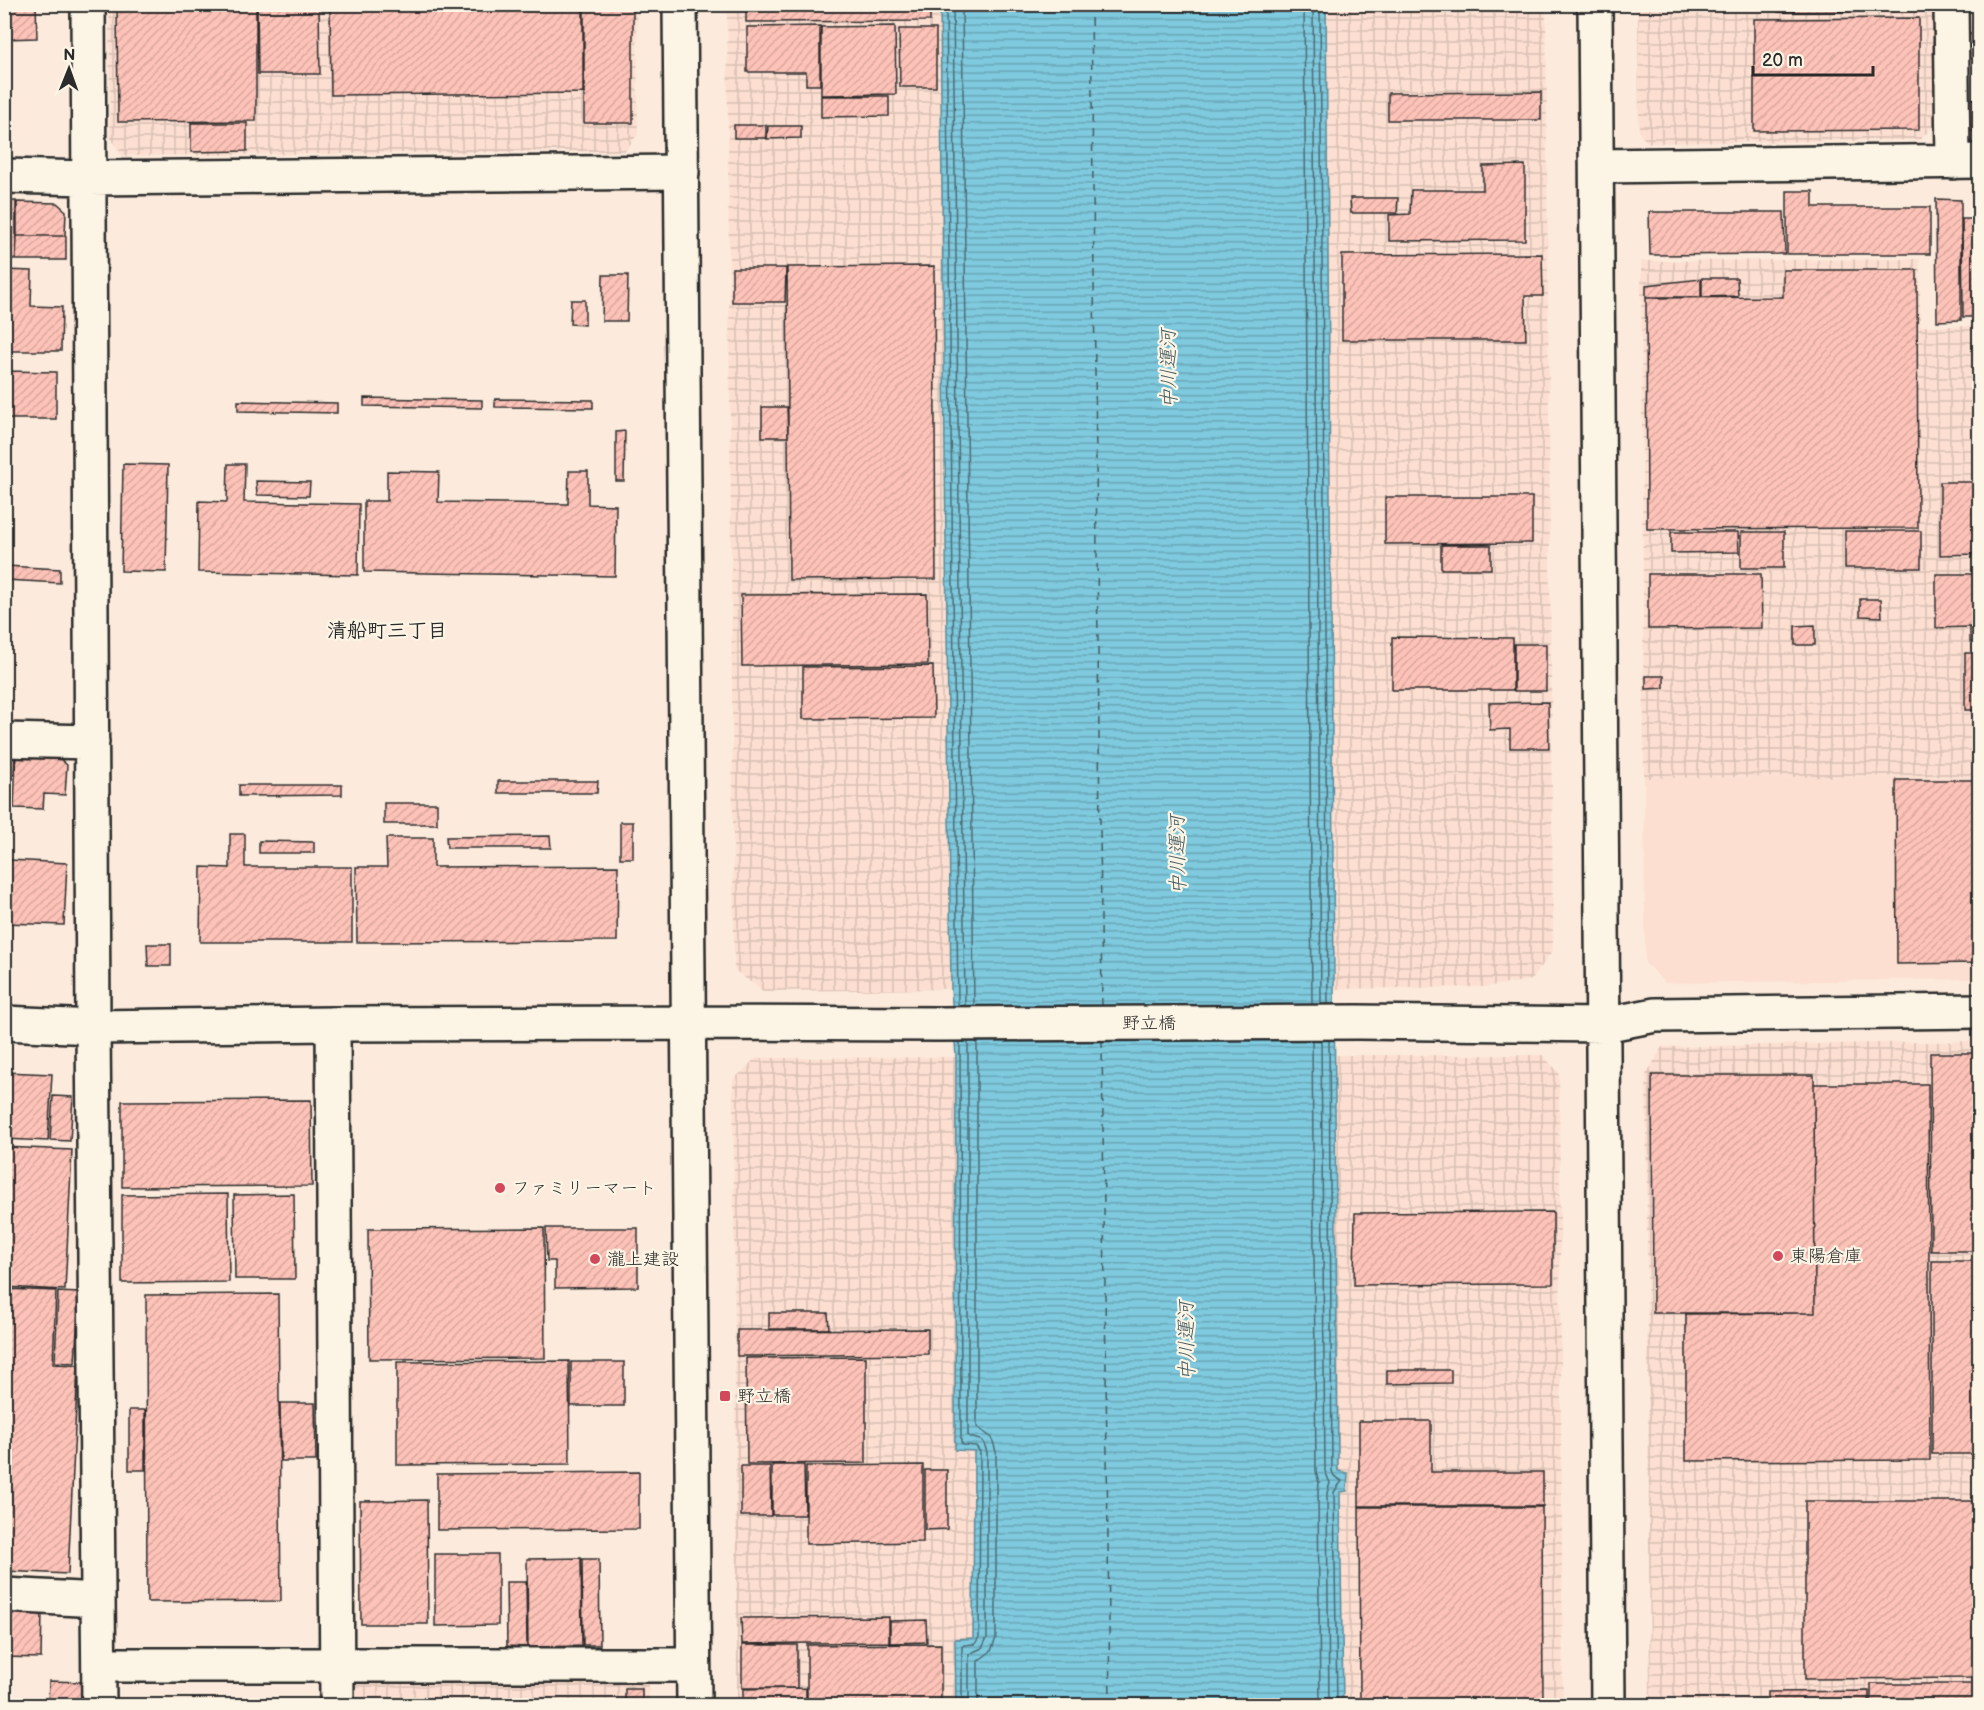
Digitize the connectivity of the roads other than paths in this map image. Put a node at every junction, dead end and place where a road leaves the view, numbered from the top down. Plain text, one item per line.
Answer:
1 (88, 4) edge
2 (680, 4) edge
3 (1595, 4) edge
4 (1951, 4) edge
5 (1966, 161) edge
6 (1597, 166) junction
7 (681, 172) junction
8 (4, 176) edge
9 (89, 178) junction
10 (4, 741) edge
11 (92, 742) junction
12 (1980, 1011) edge
13 (4, 1023) edge
14 (688, 1023) junction
15 (333, 1024) junction
16 (1604, 1025) junction
17 (93, 1027) junction
18 (4, 1595) edge
19 (98, 1600) junction
20 (99, 1665) junction
21 (337, 1665) junction
22 (693, 1665) junction
23 (99, 1706) edge
24 (337, 1706) edge
25 (694, 1706) edge
26 (1608, 1706) edge

1 - 9 street
2 - 7 street
3 - 6 street
4 - 5 street
5 - 6 street
6 - 16 street
7 - 9 street
7 - 14 street
8 - 9 street
9 - 11 street
10 - 11 street
11 - 17 street
12 - 16 street, 野立橋
13 - 17 street, 野立橋
14 - 15 street, 野立橋
14 - 16 street, 野立橋
14 - 22 street
15 - 17 street, 野立橋
15 - 21 street
16 - 26 street
17 - 19 street
18 - 19 street
19 - 20 street
20 - 21 street
20 - 23 street
21 - 22 street
21 - 24 street
22 - 25 street

